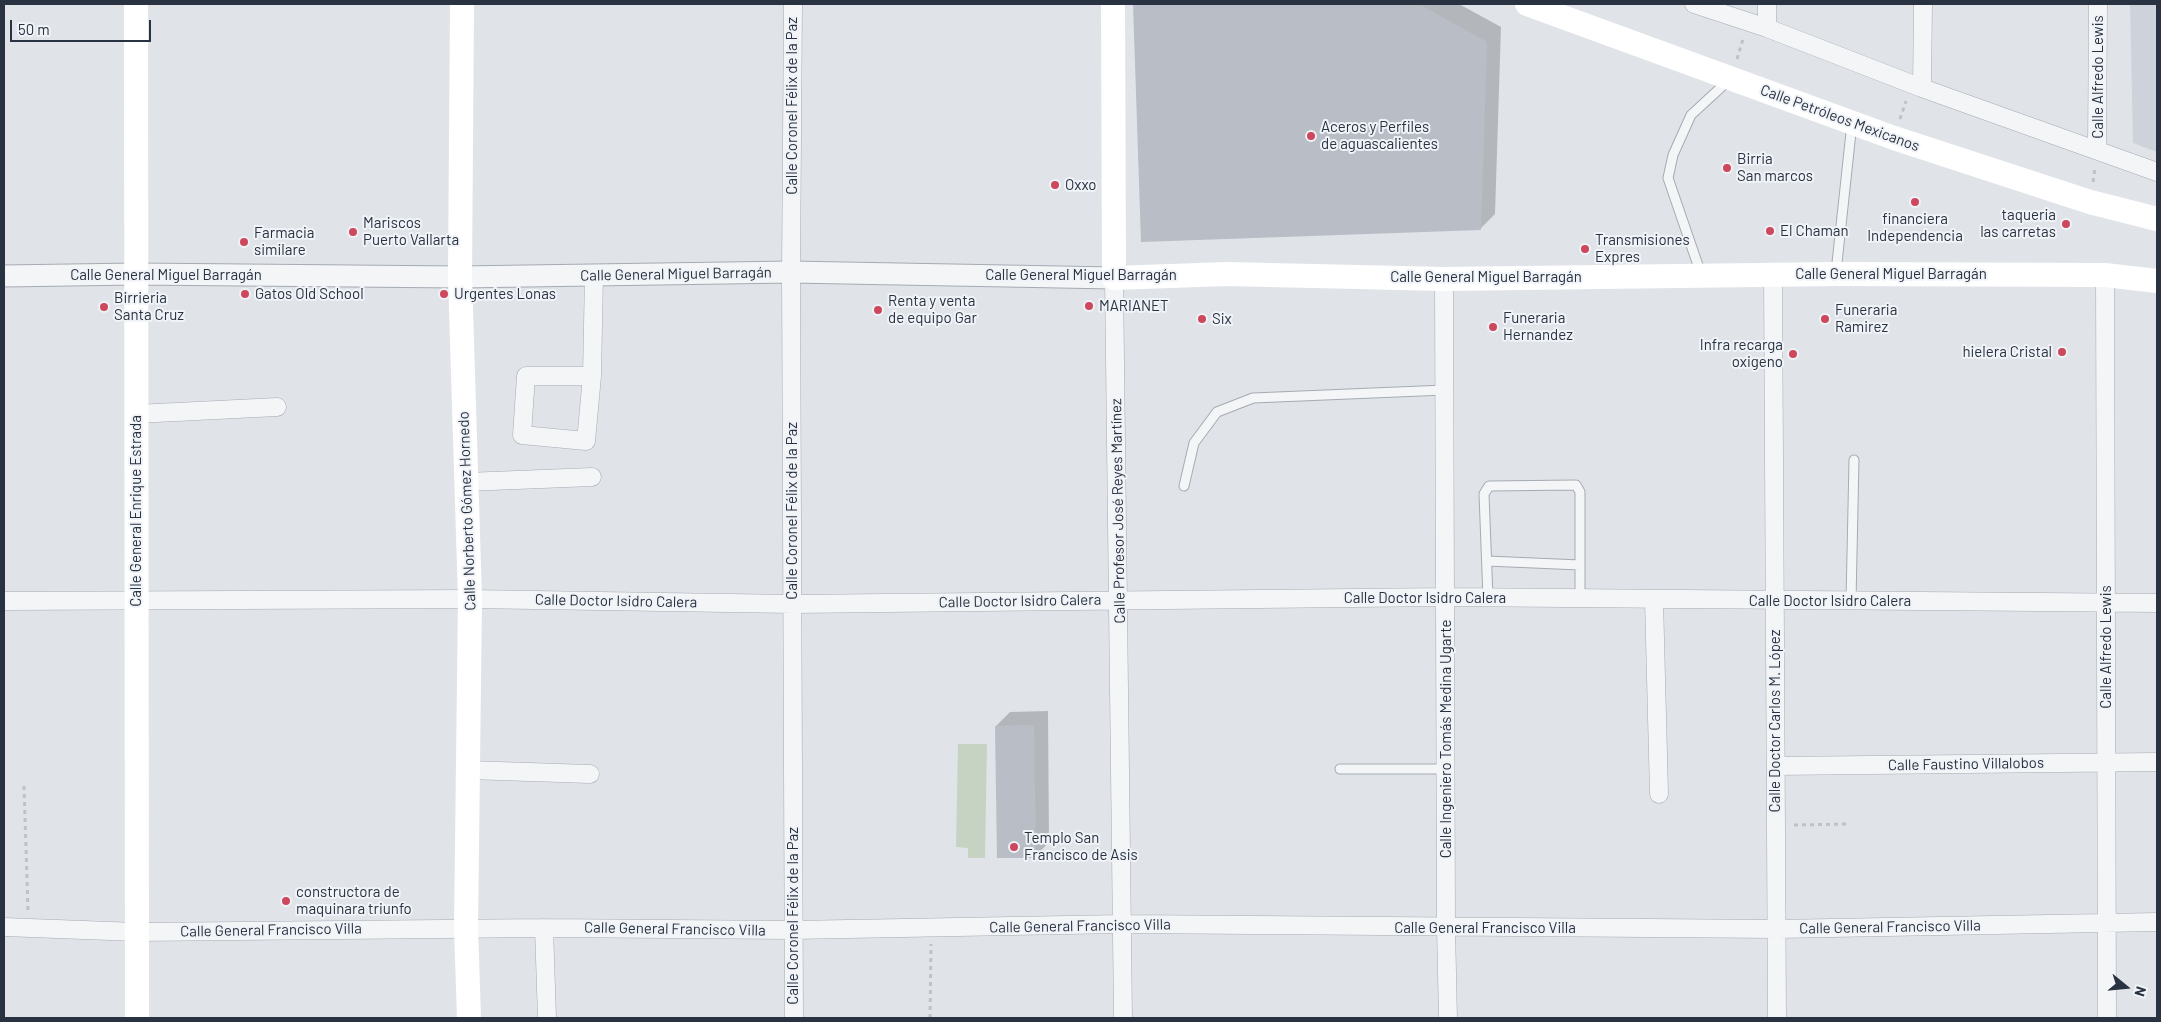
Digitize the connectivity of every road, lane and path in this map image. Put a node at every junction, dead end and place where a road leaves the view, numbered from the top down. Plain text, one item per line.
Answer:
1 (136, 4) edge
2 (462, 4) edge
3 (793, 4) edge
4 (1112, 4) edge
5 (1527, 4) edge
6 (1694, 4) edge
7 (1767, 4) edge
8 (1923, 4) edge
9 (2098, 4) edge
10 (1749, 22) junction
11 (1767, 28) junction
12 (1730, 78) junction
13 (1916, 86) junction
14 (1852, 123) junction
15 (1894, 138) junction
16 (2097, 150) junction
17 (2157, 172) edge
18 (2090, 202) junction
19 (2157, 219) edge
20 (791, 272) junction
21 (136, 274) junction
22 (594, 274) junction
23 (1773, 274) junction
24 (1835, 274) junction
25 (1702, 275) junction
26 (2104, 275) junction
27 (4, 276) edge
28 (460, 277) junction
29 (1114, 278) junction
30 (1444, 279) junction
31 (2157, 281) edge
32 (592, 376) junction
33 (1445, 390) junction
34 (277, 407) dead end
35 (136, 414) junction
36 (1854, 460) dead end
37 (592, 477) dead end
38 (466, 482) junction
39 (1184, 486) dead end
40 (1487, 561) junction
41 (1580, 565) junction
42 (1446, 598) junction
43 (1488, 598) junction
44 (470, 599) junction
45 (1580, 599) junction
46 (1119, 600) junction
47 (1654, 600) junction
48 (1775, 600) junction
49 (4, 601) edge
50 (136, 601) junction
51 (1851, 601) junction
52 (2106, 603) junction
53 (2157, 603) edge
54 (792, 604) junction
55 (2107, 762) junction
56 (2157, 762) edge
57 (1776, 766) junction
58 (1340, 769) dead end
59 (1446, 769) junction
60 (468, 770) junction
61 (590, 774) dead end
62 (24, 786) dead end
63 (1659, 794) dead end
64 (1848, 824) dead end
65 (1776, 825) junction
66 (2157, 922) edge
67 (2108, 923) junction
68 (1122, 924) junction
69 (28, 926) junction
70 (4, 927) edge
71 (466, 928) junction
72 (544, 928) junction
73 (931, 928) junction
74 (1446, 928) junction
75 (1778, 929) junction
76 (794, 930) junction
77 (137, 932) junction
78 (137, 1018) edge
79 (469, 1018) edge
80 (547, 1018) edge
81 (794, 1018) edge
82 (930, 1018) edge
83 (1123, 1018) edge
84 (1448, 1018) edge
85 (1777, 1018) edge
86 (2107, 1018) edge

1 - 21 main road, Calle General Enrique Estrada
2 - 28 main road, Calle Norberto Gómez Hornedo
3 - 20 street, Calle Coronel Félix de la Paz
4 - 29 main road, Calle Profesor José Reyes Martínez
5 - 12 main road, Calle Petróleos Mexicanos
6 - 10 street
7 - 11 street
8 - 13 street
9 - 16 street, Calle Alfredo Lewis
10 - 11 street
10 - 12 path
11 - 13 street
12 - 14 main road, Calle Petróleos Mexicanos
12 - 25 lane
13 - 15 path
13 - 16 street
14 - 15 main road, Calle Petróleos Mexicanos
14 - 24 lane
15 - 18 main road, Calle Petróleos Mexicanos
16 - 17 street
16 - 18 path
18 - 19 main road, Calle Petróleos Mexicanos
20 - 22 street, Calle General Miguel Barragán
20 - 29 street, Calle General Miguel Barragán
20 - 54 street, Calle Coronel Félix de la Paz
21 - 27 street, Calle General Miguel Barragán
21 - 28 street, Calle General Miguel Barragán
21 - 35 main road, Calle General Enrique Estrada
22 - 28 street, Calle General Miguel Barragán
22 - 32 street
23 - 24 main road, Calle General Miguel Barragán
23 - 25 main road, Calle General Miguel Barragán
23 - 48 street, Calle Doctor Carlos M. López
24 - 26 main road, Calle General Miguel Barragán
25 - 30 main road, Calle General Miguel Barragán
26 - 31 main road, Calle General Miguel Barragán
26 - 52 street, Calle Alfredo Lewis
28 - 38 main road, Calle Norberto Gómez Hornedo
29 - 30 main road, Calle General Miguel Barragán
29 - 46 street, Calle Profesor José Reyes Martínez
30 - 33 street, Calle Ingeniero Tomás Medina Ugarte
32 - 32 street
33 - 39 lane
33 - 42 street, Calle Ingeniero Tomás Medina Ugarte
34 - 35 street
35 - 50 main road, Calle General Enrique Estrada
36 - 51 lane
37 - 38 street
38 - 44 main road, Calle Norberto Gómez Hornedo
40 - 41 lane
40 - 41 lane
40 - 43 lane
41 - 45 lane
42 - 43 street, Calle Doctor Isidro Calera
42 - 46 street, Calle Doctor Isidro Calera
42 - 59 street, Calle Ingeniero Tomás Medina Ugarte
43 - 45 street, Calle Doctor Isidro Calera
44 - 50 street, Calle Doctor Isidro Calera
44 - 54 street, Calle Doctor Isidro Calera
44 - 60 main road, Calle Norberto Gómez Hornedo
45 - 47 street, Calle Doctor Isidro Calera
46 - 54 street, Calle Doctor Isidro Calera
46 - 68 street, Calle Profesor José Reyes Martínez
47 - 48 street, Calle Doctor Isidro Calera
47 - 63 street
48 - 51 street, Calle Doctor Isidro Calera
48 - 57 street, Calle Doctor Carlos M. López
49 - 50 street, Calle Doctor Isidro Calera
50 - 77 main road, Calle General Enrique Estrada
51 - 52 street, Calle Doctor Isidro Calera
52 - 53 street, Calle Doctor Isidro Calera
52 - 55 street, Calle Alfredo Lewis
54 - 76 street, Calle Coronel Félix de la Paz
55 - 56 street, Calle Faustino Villalobos
55 - 57 street, Calle Faustino Villalobos
55 - 67 street, Calle Alfredo Lewis
57 - 65 street, Calle Doctor Carlos M. López
58 - 59 lane
59 - 74 street, Calle Ingeniero Tomás Medina Ugarte
60 - 61 street
60 - 71 main road, Calle Norberto Gómez Hornedo
62 - 69 path
64 - 65 path
65 - 75 street, Calle Doctor Carlos M. López
66 - 67 street, Calle General Francisco Villa
67 - 75 street, Calle General Francisco Villa
67 - 86 street, Calle Alfredo Lewis
68 - 73 street, Calle General Francisco Villa
68 - 74 street, Calle General Francisco Villa
68 - 83 street, Calle Profesor José Reyes Martínez
69 - 70 street, Calle General Francisco Villa
69 - 77 street, Calle General Francisco Villa
71 - 72 street, Calle General Francisco Villa
71 - 77 street, Calle General Francisco Villa
71 - 79 main road, Calle Norberto Gómez Hornedo
72 - 76 street, Calle General Francisco Villa
72 - 80 street
73 - 76 street, Calle General Francisco Villa
73 - 82 path
74 - 75 street, Calle General Francisco Villa
74 - 84 street, Calle Ingeniero Tomás Medina Ugarte
75 - 85 street, Calle Doctor Carlos M. López
76 - 81 street, Calle Coronel Félix de la Paz
77 - 78 main road, Calle General Enrique Estrada

